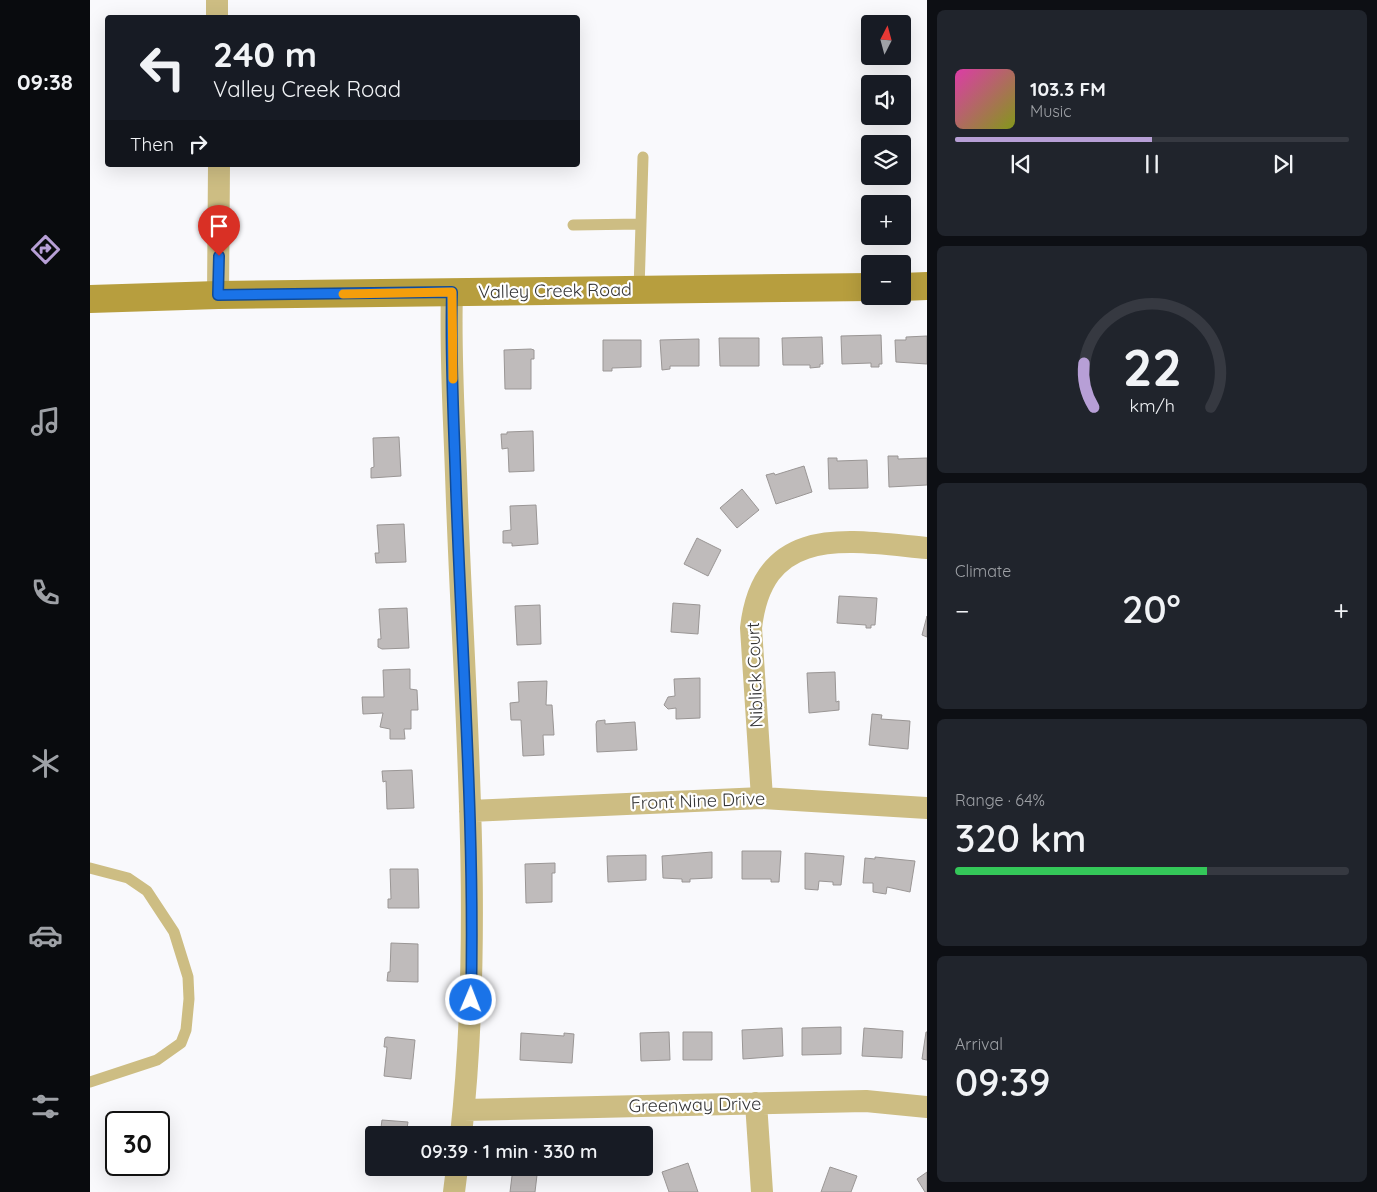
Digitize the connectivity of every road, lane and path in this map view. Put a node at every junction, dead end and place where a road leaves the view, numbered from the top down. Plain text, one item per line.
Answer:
1 (217, 0) edge
2 (217, 15) edge
3 (643, 157) dead end
4 (219, 167) edge
5 (642, 224) junction
6 (572, 225) dead end
7 (927, 286) edge
8 (861, 287) edge
9 (911, 287) edge
10 (638, 290) junction
11 (452, 292) junction
12 (218, 295) junction
13 (90, 299) edge
14 (927, 548) edge
15 (762, 798) junction
16 (927, 808) edge
17 (470, 811) junction
18 (90, 868) edge
19 (90, 1082) edge
20 (756, 1103) junction
21 (927, 1107) edge
22 (464, 1110) junction
23 (462, 1126) edge
24 (456, 1176) edge
25 (454, 1192) edge
26 (762, 1192) edge

1 - 2 street
3 - 5 lane
4 - 12 street
5 - 6 lane
5 - 10 lane
7 - 9 street
8 - 10 street, Valley Creek Road
10 - 11 street, Valley Creek Road
11 - 12 street, Valley Creek Road
11 - 17 street
12 - 13 street, Valley Creek Road
14 - 15 street, Niblick Court
15 - 16 street, Front Nine Drive
15 - 17 street, Front Nine Drive
17 - 22 street
18 - 19 lane
20 - 21 street, Greenway Drive
20 - 22 street, Greenway Drive
20 - 26 street
22 - 23 street
24 - 25 street

